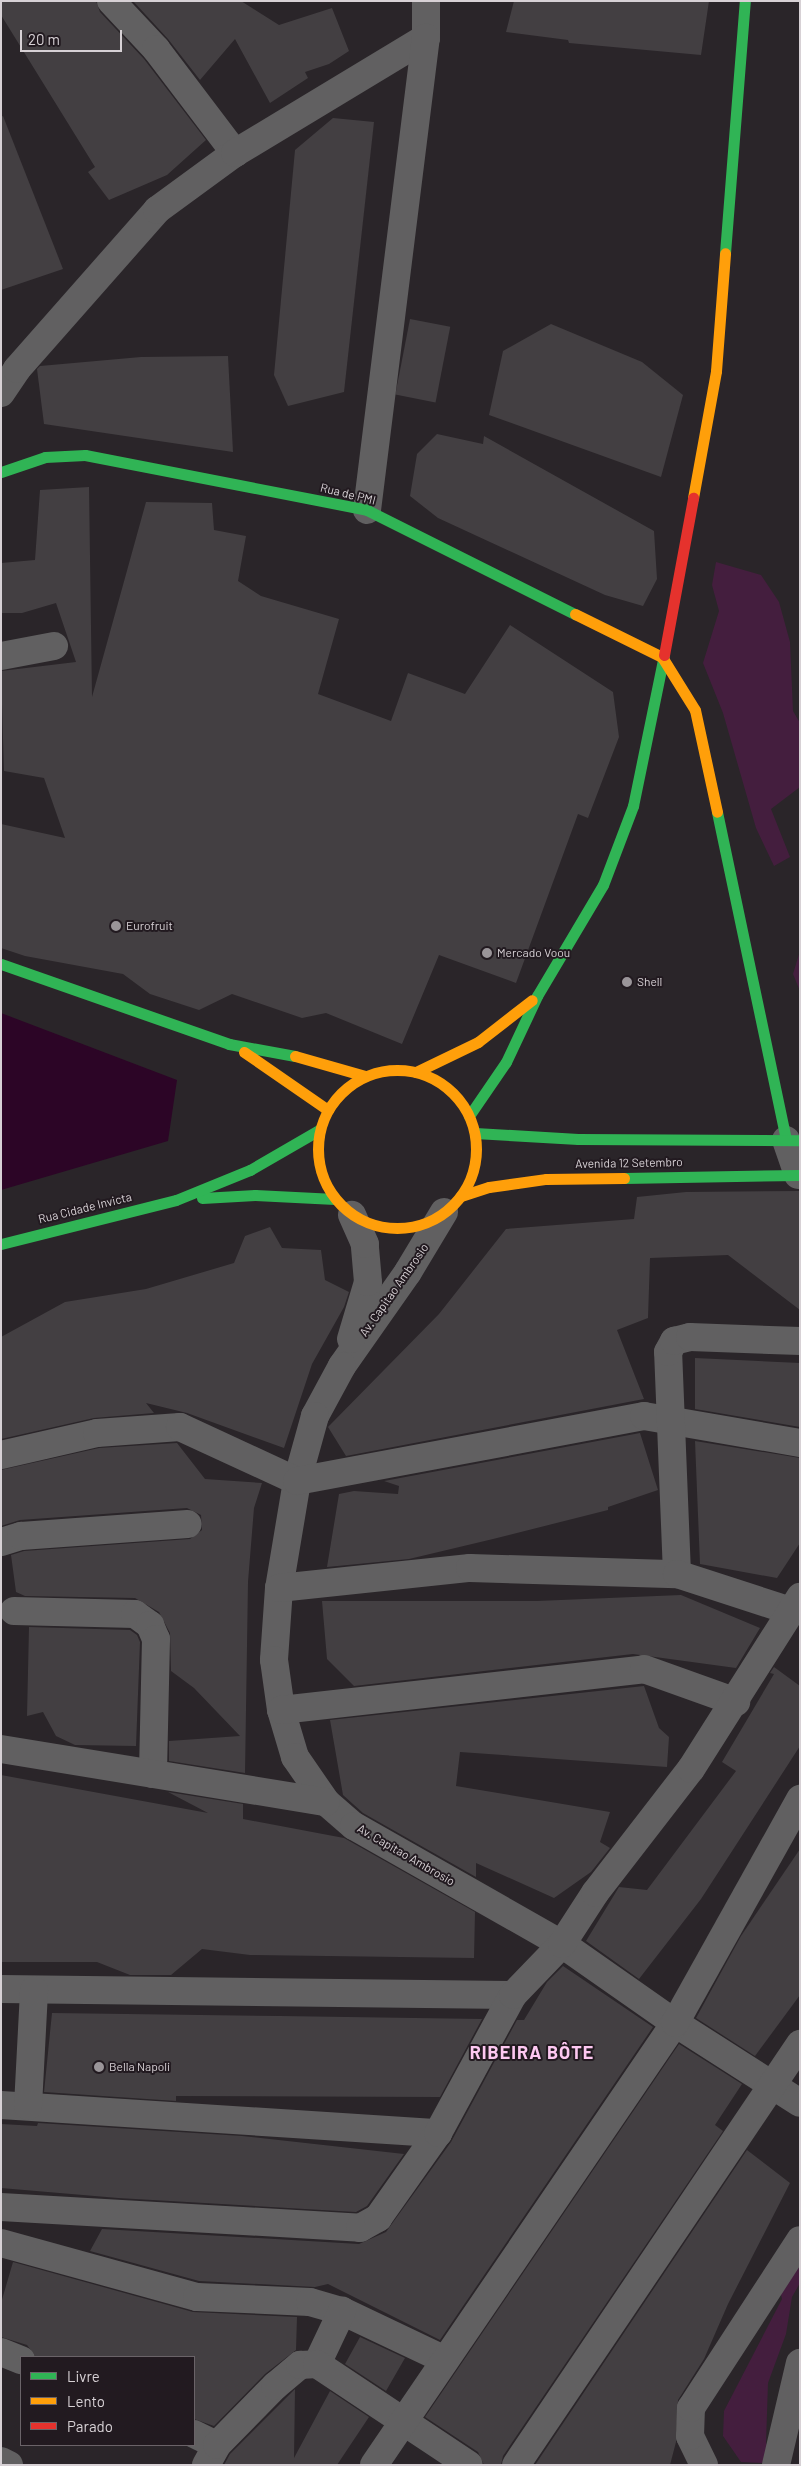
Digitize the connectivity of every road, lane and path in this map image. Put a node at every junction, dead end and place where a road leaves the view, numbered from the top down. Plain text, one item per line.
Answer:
1 (110, 1) edge
2 (426, 1) edge
3 (745, 1) edge
4 (426, 38) junction
5 (235, 153) junction
6 (1, 393) edge
7 (1, 472) edge
8 (367, 510) junction
9 (54, 646) dead end
10 (1, 656) edge
11 (662, 657) junction
12 (1, 964) edge
13 (537, 996) junction
14 (230, 1044) junction
15 (416, 1072) junction
16 (365, 1076) junction
17 (328, 1110) junction
18 (469, 1116) junction
19 (319, 1130) junction
20 (475, 1133) junction
21 (793, 1140) edge
22 (799, 1175) edge
23 (176, 1200) junction
24 (453, 1204) junction
25 (343, 1207) junction
26 (1, 1244) edge
27 (800, 1341) edge
28 (342, 1366) junction
29 (672, 1421) junction
30 (800, 1443) edge
31 (1, 1455) edge
32 (297, 1481) junction
33 (188, 1524) dead end
34 (1, 1542) edge
35 (677, 1574) junction
36 (279, 1588) junction
37 (795, 1604) edge
38 (14, 1611) dead end
39 (736, 1702) junction
40 (281, 1710) junction
41 (1, 1749) edge
42 (152, 1774) junction
43 (800, 1799) edge
44 (326, 1802) junction
45 (562, 1944) junction
46 (1, 1989) edge
47 (34, 1990) junction
48 (513, 1995) junction
49 (675, 2023) junction
50 (800, 2044) edge
51 (774, 2085) junction
52 (800, 2103) edge
53 (14, 2106) edge
54 (438, 2133) junction
55 (1, 2207) edge
56 (800, 2240) edge
57 (1, 2242) edge
58 (342, 2311) junction
59 (1, 2352) edge
60 (20, 2360) edge
61 (445, 2360) junction
62 (800, 2363) edge
63 (317, 2364) junction
64 (403, 2422) junction
65 (206, 2448) edge
66 (1, 2461) edge
67 (9, 2465) edge
68 (374, 2465) edge
69 (468, 2465) edge
70 (516, 2465) edge
71 (704, 2465) edge
72 (776, 2465) edge

1 - 5 street
2 - 4 street
3 - 11 main road
4 - 5 street
4 - 8 street
5 - 6 street
7 - 8 main road, Rua de PMI
8 - 11 main road, Rua de PMI
9 - 10 street
11 - 13 main road
11 - 21 main road
12 - 14 main road
13 - 15 main road
13 - 18 main road
14 - 16 main road
14 - 17 main road
15 - 16 main road
15 - 18 main road
16 - 17 main road
17 - 19 main road
18 - 20 main road
19 - 23 main road, Rua Cidade Invicta
19 - 25 main road
20 - 21 main road, Avenida 12 Setembro
20 - 24 main road
21 - 22 street
22 - 24 main road, Avenida 12 Setembro
23 - 25 main road, Rua Cidade Invicta
23 - 26 main road, Rua Cidade Invicta
24 - 25 main road
24 - 28 street, Av. Capitao Ambrosio
25 - 28 street, Av. Capitao Ambrosio
27 - 29 street
28 - 32 street, Av. Capitao Ambrosio
29 - 30 street
29 - 32 street
29 - 35 street
31 - 32 street
32 - 36 street, Av. Capitao Ambrosio
33 - 34 street
35 - 36 street
35 - 37 street
36 - 40 street, Av. Capitao Ambrosio
37 - 39 street
38 - 42 street
39 - 40 street
39 - 45 street
40 - 44 street, Av. Capitao Ambrosio
41 - 42 street
42 - 44 street
43 - 49 street
44 - 45 street, Av. Capitao Ambrosio
45 - 48 street
45 - 49 street, Av. Capitao Ambrosio
46 - 47 street
47 - 48 street
47 - 53 street
48 - 54 street
49 - 51 street, Av. Capitao Ambrosio
49 - 61 street
50 - 51 street
51 - 52 street, Av. Capitao Ambrosio
51 - 70 street
53 - 54 street
54 - 55 street
56 - 71 street
57 - 58 street
58 - 61 street
58 - 63 street
59 - 60 street
61 - 64 street
62 - 72 street
63 - 64 street
63 - 65 street
64 - 68 street
64 - 69 street
66 - 67 street

